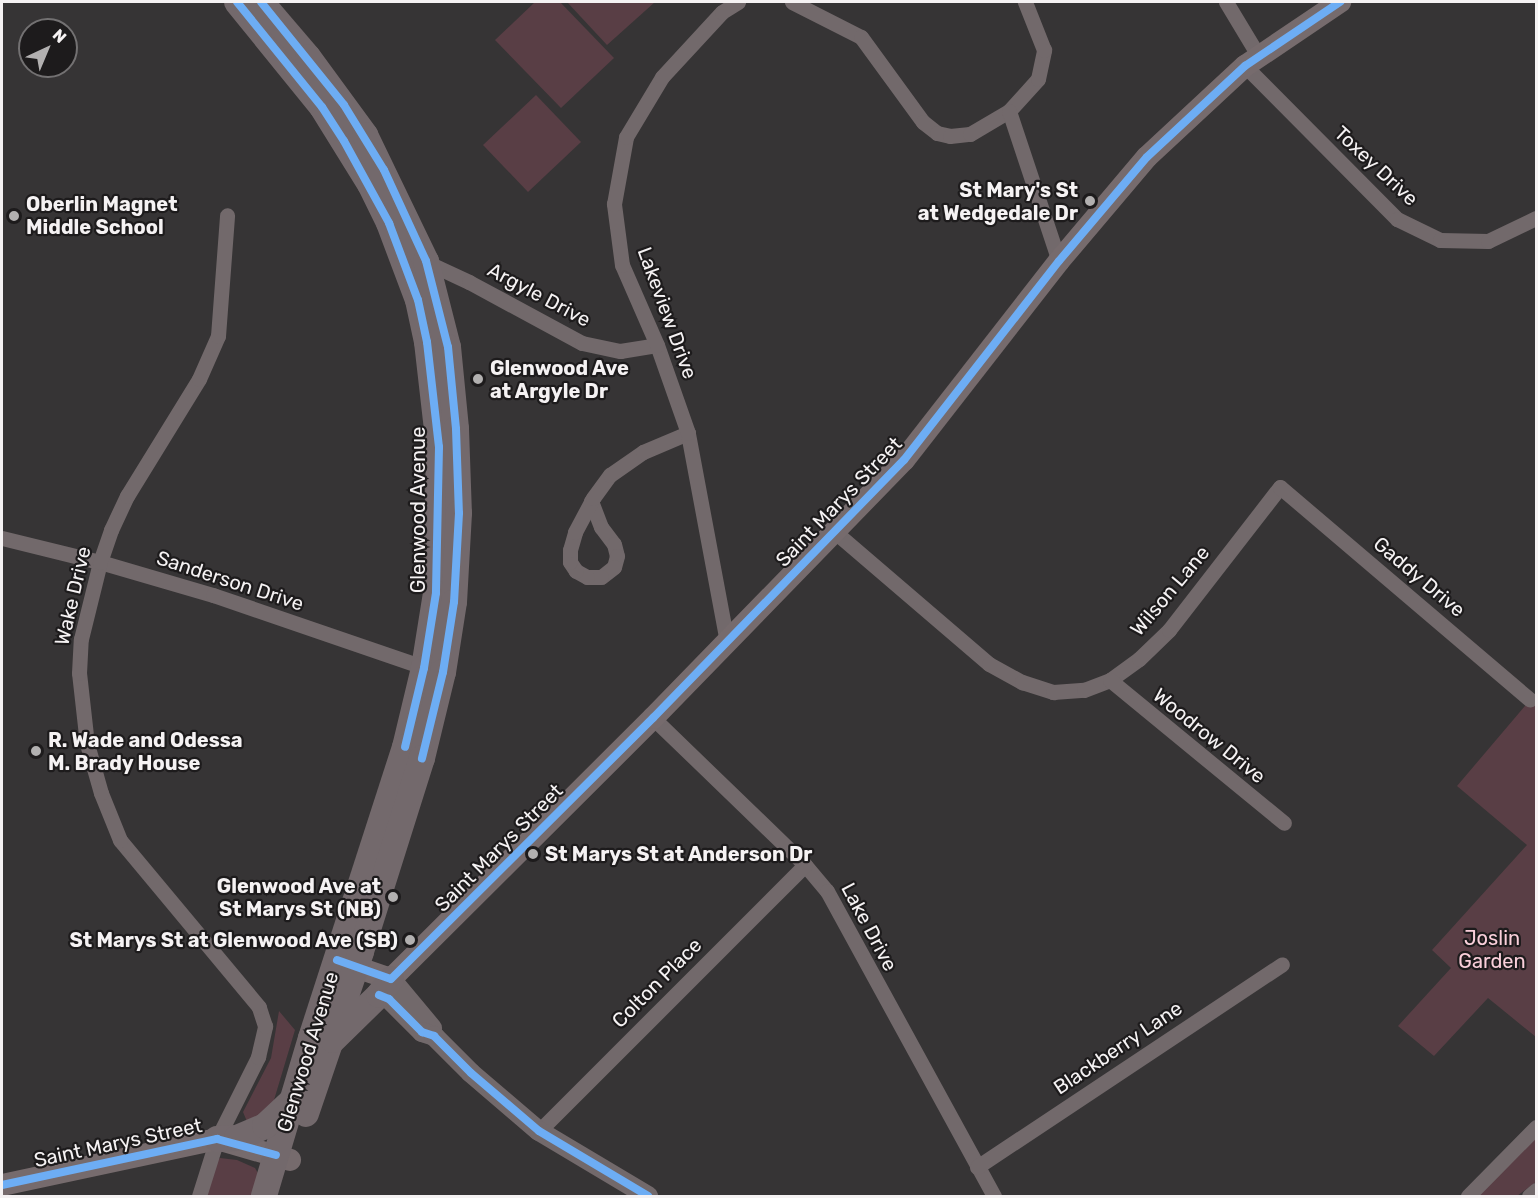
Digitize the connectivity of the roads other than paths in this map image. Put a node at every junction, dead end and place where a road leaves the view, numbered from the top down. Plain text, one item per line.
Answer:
1 (237, 2) edge
2 (261, 2) edge
3 (738, 2) edge
4 (792, 2) edge
5 (1025, 2) edge
6 (1226, 2) edge
7 (1340, 2) edge
8 (1251, 61) junction
9 (1009, 111) junction
10 (226, 215) dead end
11 (1536, 218) edge
12 (1059, 261) junction
13 (416, 262) junction
14 (657, 345) junction
15 (688, 433) junction
16 (1280, 487) joint
17 (591, 501) junction
18 (835, 532) junction
19 (2, 538) edge
20 (100, 562) junction
21 (727, 642) junction
22 (434, 670) junction
23 (1110, 680) junction
24 (1530, 700) dead end
25 (652, 718) junction
26 (1284, 823) dead end
27 (805, 865) junction
28 (1282, 964) dead end
29 (343, 973) junction
30 (385, 987) junction
31 (330, 1042) junction
32 (293, 1099) junction
33 (1536, 1127) edge
34 (538, 1131) junction
35 (217, 1138) junction
36 (283, 1158) junction
37 (977, 1167) junction
38 (2, 1185) edge
39 (1536, 1190) edge
40 (636, 1193) edge
41 (199, 1197) edge
42 (264, 1197) edge
43 (279, 1197) edge
44 (993, 1197) edge
45 (1468, 1197) edge
46 (1529, 1197) edge

1 - 13 main road, Glenwood Avenue
2 - 13 main road, Glenwood Avenue
3 - 14 street, Lakeview Drive
4 - 9 street
5 - 9 street
6 - 8 street, Toxey Drive
7 - 8 main road, Saint Marys Street
8 - 11 street, Toxey Drive
8 - 12 main road, Saint Marys Street
9 - 12 street
10 - 20 street, Wake Drive
12 - 18 main road, Saint Marys Street
13 - 14 street, Argyle Drive
13 - 22 main road, Glenwood Avenue
14 - 15 street, Lakeview Drive
15 - 17 street
15 - 21 street, Lakeview Drive
16 - 23 street, Wilson Lane
16 - 24 street, Gaddy Drive
17 - 17 street
18 - 21 main road, Saint Marys Street
18 - 23 street, Wilson Lane
19 - 20 street, Sanderson Drive
20 - 22 street, Sanderson Drive
20 - 35 street, Wake Drive
21 - 25 main road, Saint Marys Street
22 - 29 main road, Glenwood Avenue
23 - 26 street, Woodrow Drive
25 - 27 street, Lake Drive
25 - 30 main road, Saint Marys Street
27 - 34 street, Colton Place
27 - 37 street, Lake Drive
28 - 37 street, Blackberry Lane
29 - 30 main road
29 - 31 main road, Glenwood Avenue
29 - 32 main road, Glenwood Avenue
30 - 31 main road
30 - 34 street
31 - 36 main road, Glenwood Avenue
32 - 35 main road
32 - 36 main road, Glenwood Avenue
33 - 45 street
34 - 40 street
35 - 36 main road, Saint Marys Street
35 - 38 main road, Saint Marys Street
35 - 41 street, Wake Drive
36 - 42 main road, Glenwood Avenue
36 - 43 main road, Glenwood Avenue
37 - 44 street, Lake Drive
39 - 46 street

